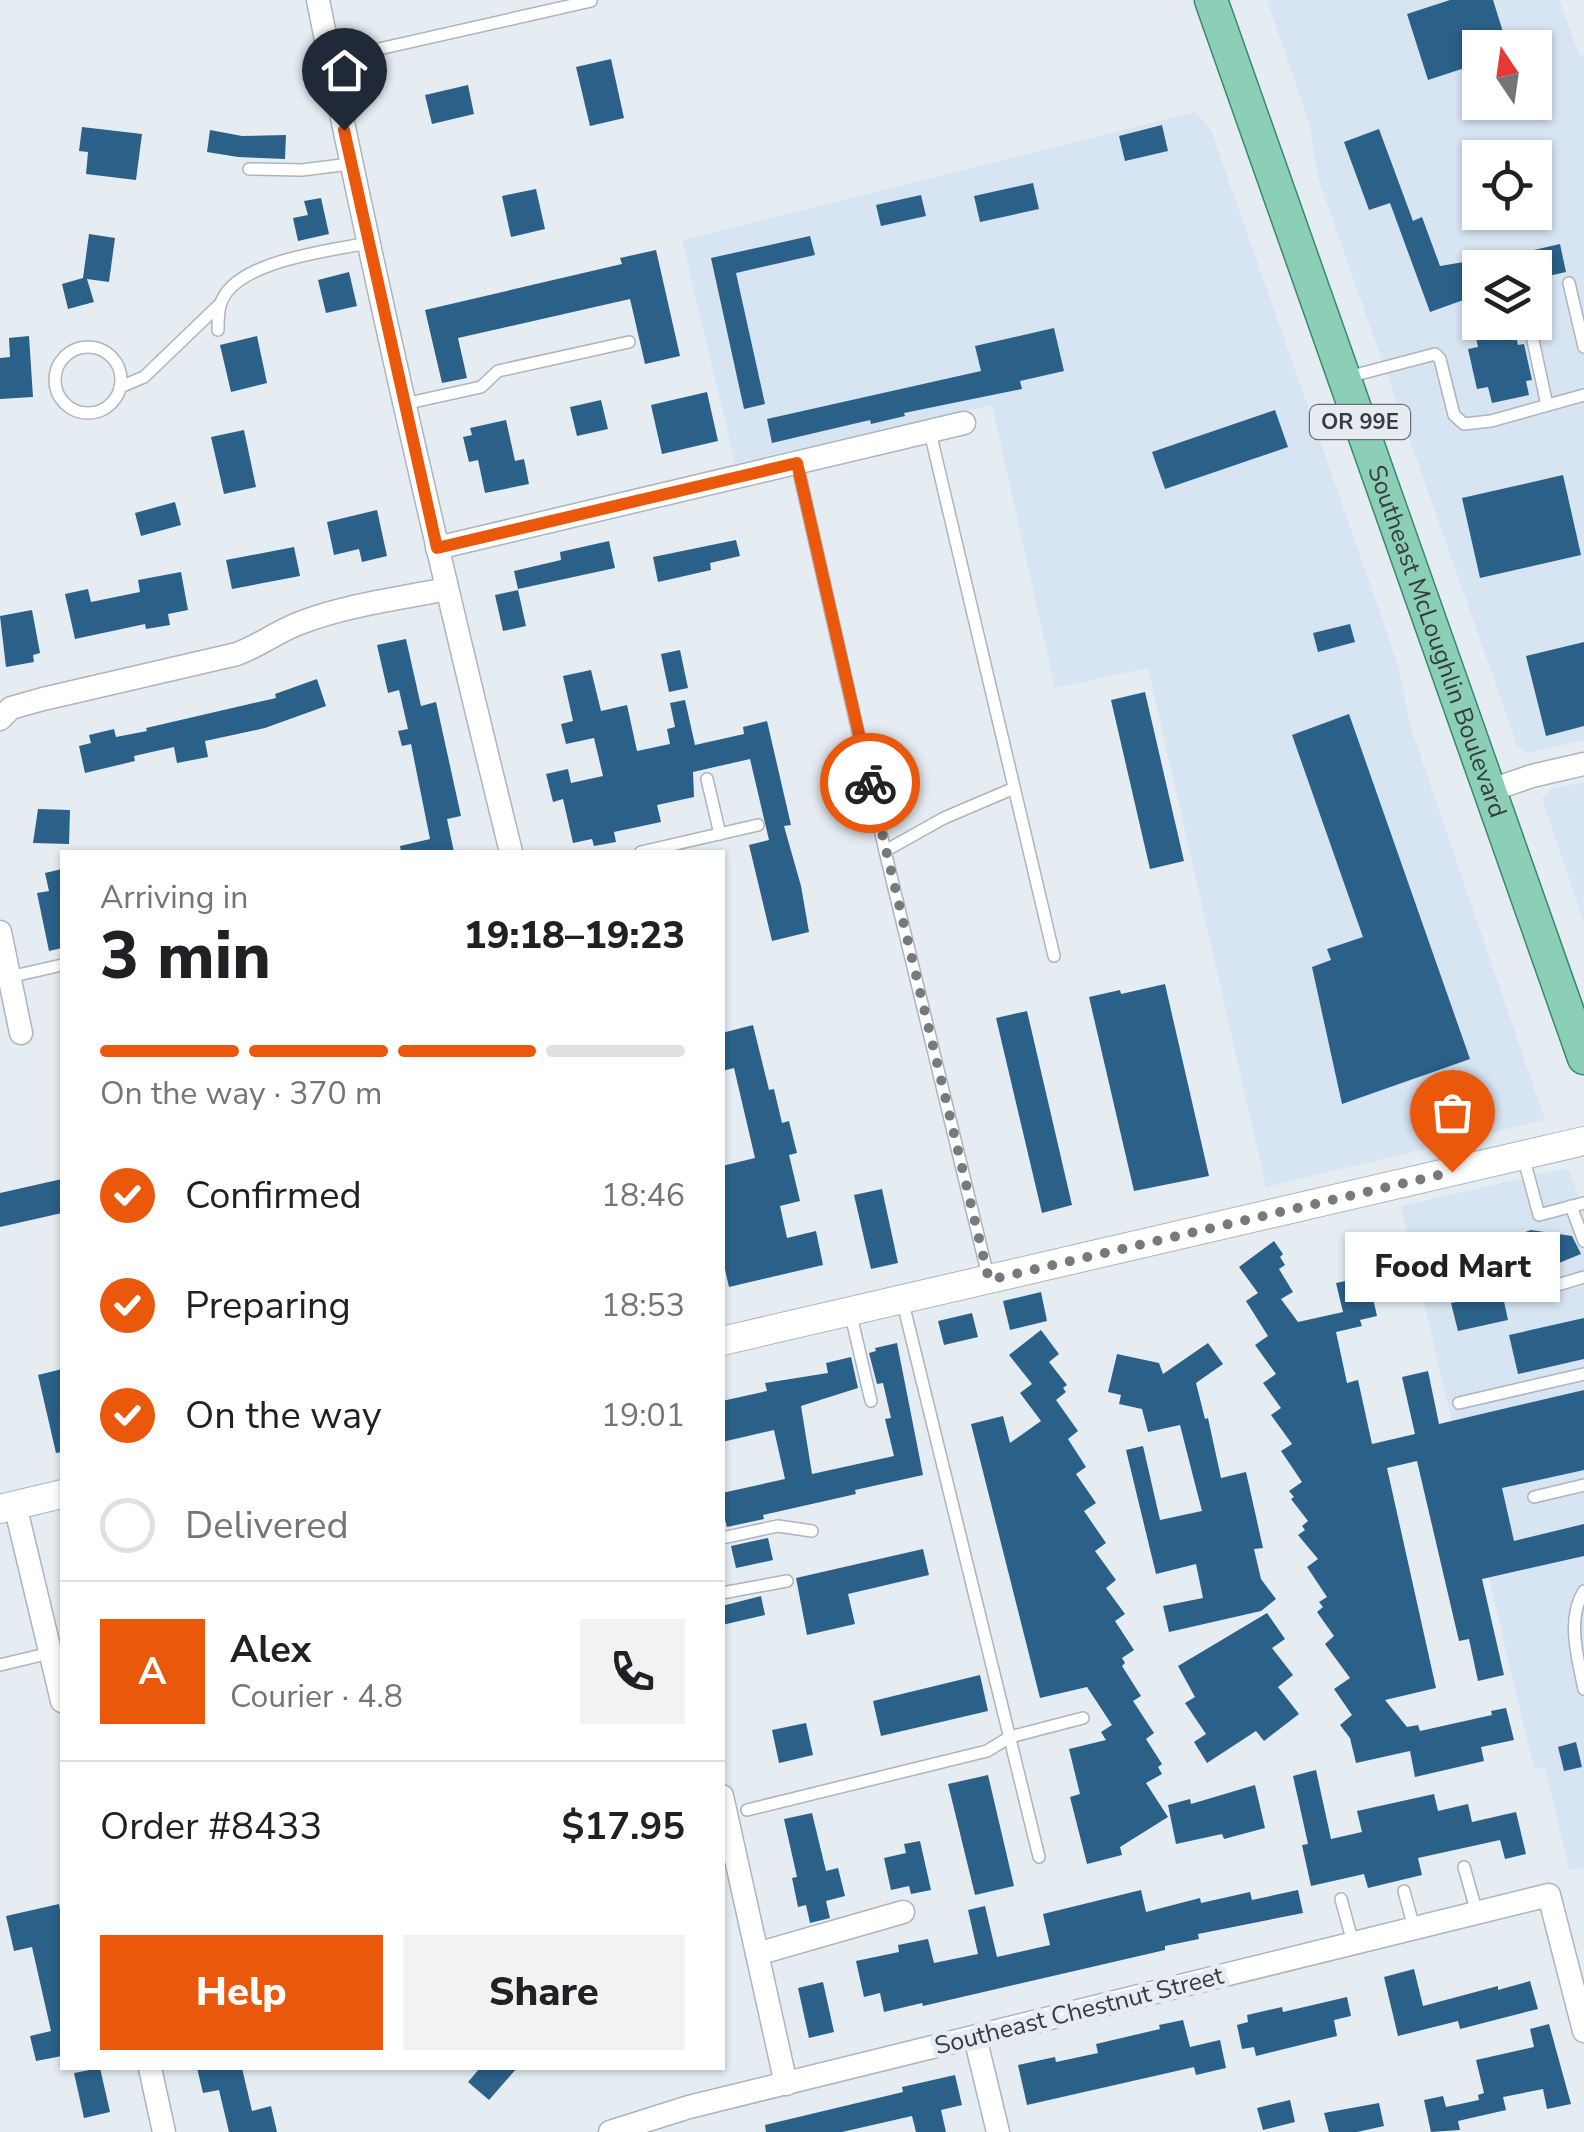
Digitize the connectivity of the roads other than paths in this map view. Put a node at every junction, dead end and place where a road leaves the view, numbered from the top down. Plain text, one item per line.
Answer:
1 (318, 0) edge
2 (1212, 0) edge
3 (591, 1) edge
4 (330, 60) junction
5 (350, 164) junction
6 (248, 169) dead end
7 (368, 243) junction
8 (1569, 282) dead end
9 (220, 304) junction
10 (218, 330) dead end
11 (1532, 340) edge
12 (628, 342) dead end
13 (1584, 347) edge
14 (1344, 378) junction
15 (120, 387) junction
16 (1584, 395) edge
17 (404, 404) junction
18 (1546, 405) junction
19 (964, 423) dead end
20 (930, 432) junction
21 (797, 463) junction
22 (437, 548) junction
23 (446, 589) junction
24 (0, 718) edge
25 (1584, 764) edge
26 (707, 779) dead end
27 (1012, 789) junction
28 (1491, 790) junction
29 (758, 825) dead end
30 (720, 834) junction
31 (511, 850) edge
32 (651, 850) edge
33 (885, 851) junction
34 (0, 932) edge
35 (1054, 956) dead end
36 (60, 965) edge
37 (9, 977) junction
38 (20, 1033) dead end
39 (1584, 1058) edge
40 (1584, 1141) edge
41 (1523, 1156) junction
42 (1578, 1204) edge
43 (1584, 1241) edge
44 (1584, 1277) edge
45 (989, 1280) junction
46 (1524, 1296) dead end
47 (902, 1299) junction
48 (850, 1312) junction
49 (725, 1340) edge
50 (1584, 1374) edge
51 (872, 1401) dead end
52 (1459, 1403) dead end
53 (1584, 1485) edge
54 (60, 1494) edge
55 (1534, 1497) dead end
56 (7, 1507) edge
57 (812, 1531) dead end
58 (725, 1537) edge
59 (787, 1581) dead end
60 (1584, 1591) edge
61 (725, 1593) edge
62 (50, 1653) junction
63 (0, 1665) edge
64 (1584, 1690) edge
65 (60, 1694) edge
66 (1083, 1718) dead end
67 (1010, 1737) junction
68 (747, 1810) dead end
69 (725, 1824) edge
70 (728, 1852) edge
71 (1039, 1857) dead end
72 (1464, 1867) dead end
73 (1404, 1891) dead end
74 (1341, 1899) dead end
75 (903, 1912) dead end
76 (1476, 1913) junction
77 (1414, 1928) junction
78 (1354, 1943) junction
79 (757, 1954) junction
80 (1584, 2031) edge
81 (974, 2038) junction
82 (150, 2070) edge
83 (786, 2084) junction
84 (164, 2132) edge
85 (610, 2132) edge
86 (998, 2132) edge

1 - 4 street
2 - 14 main road, Southeast McLoughlin Boulevard / OR 99E
3 - 4 lane
4 - 5 street
5 - 6 lane
5 - 7 street
7 - 9 lane
7 - 17 street
8 - 13 lane
9 - 10 lane
9 - 15 lane
11 - 18 lane
12 - 17 lane
14 - 18 lane
14 - 28 main road, Southeast McLoughlin Boulevard / OR 99E
15 - 15 lane
16 - 18 lane
17 - 22 street
19 - 20 street
20 - 21 street
20 - 27 lane
21 - 22 street
21 - 33 lane
22 - 23 street
23 - 24 street
23 - 31 street
25 - 28 street
26 - 30 lane
27 - 33 lane
27 - 35 lane
28 - 39 main road, Southeast McLoughlin Boulevard / OR 99E
29 - 30 lane
30 - 32 lane
33 - 45 lane
34 - 37 street
36 - 37 lane
37 - 38 street
40 - 41 street
41 - 42 lane
41 - 45 street
42 - 43 lane
44 - 46 lane
45 - 47 street
47 - 48 street
47 - 67 lane
48 - 49 street
48 - 51 lane
50 - 52 lane
53 - 55 lane
54 - 56 street
56 - 62 street
57 - 58 lane
59 - 61 lane
60 - 64 lane
62 - 63 lane
62 - 65 street
66 - 67 lane
67 - 68 lane
67 - 71 lane
69 - 70 street
70 - 79 street
72 - 76 lane
73 - 77 lane
74 - 78 lane
75 - 79 street
76 - 77 street, Southeast Chestnut Street
76 - 80 street, Southeast Chestnut Street
77 - 78 street, Southeast Chestnut Street
78 - 81 street, Southeast Chestnut Street
79 - 83 street
81 - 83 street, Southeast Chestnut Street
81 - 86 street
82 - 84 street
83 - 85 street, Southeast Chestnut Street

